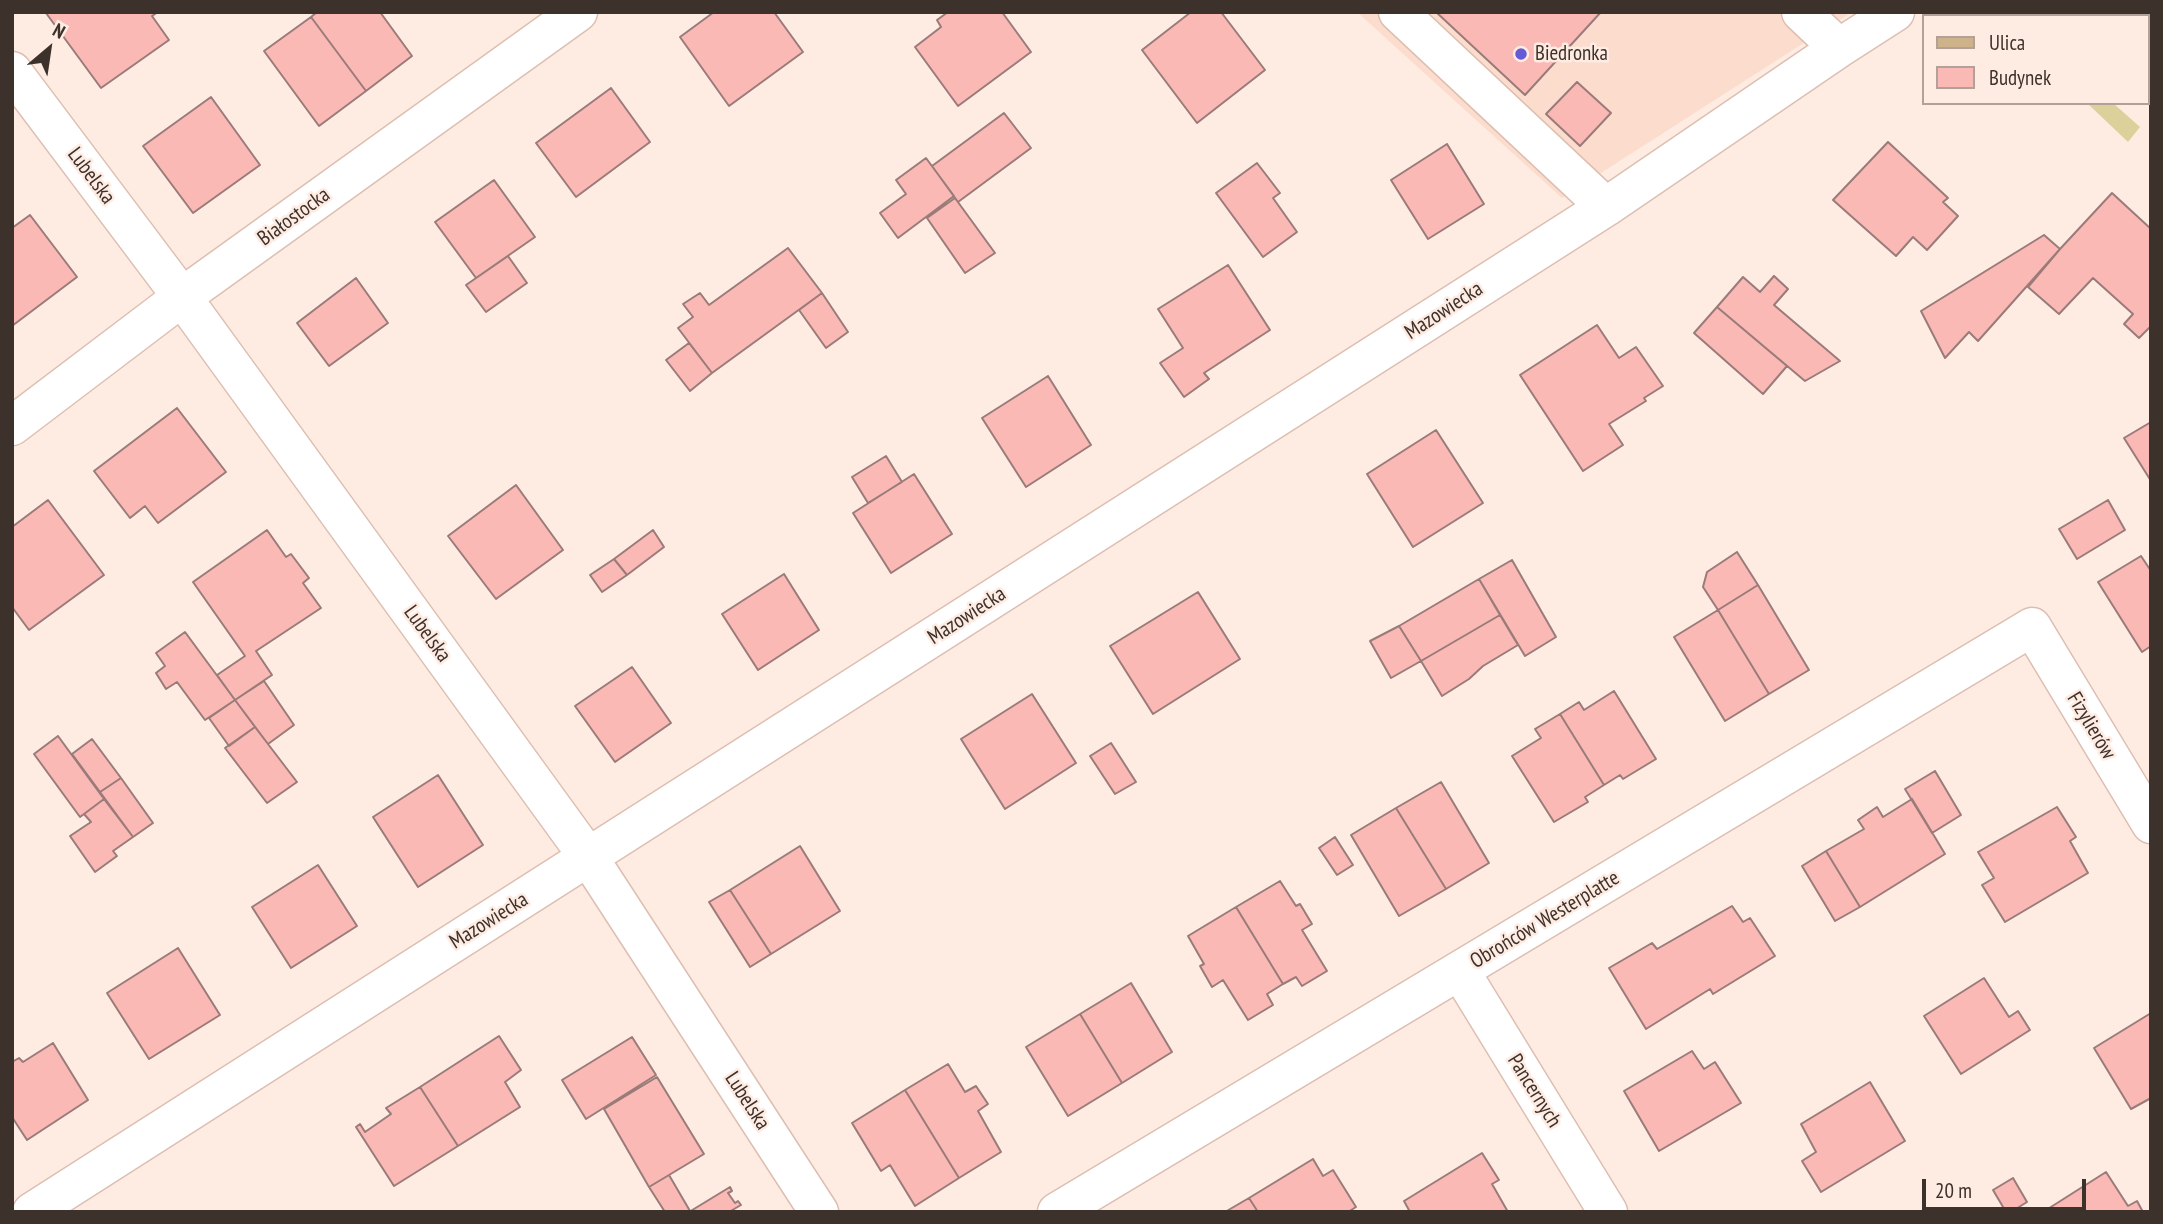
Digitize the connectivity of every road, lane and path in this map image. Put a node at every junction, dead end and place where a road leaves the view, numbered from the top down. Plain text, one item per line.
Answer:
1 (578, 12) edge
2 (1398, 12) edge
3 (1801, 12) edge
4 (1895, 12) edge
5 (1839, 47) junction
6 (12, 71) edge
7 (1606, 207) junction
8 (182, 297) junction
9 (12, 426) edge
10 (2032, 627) joint
11 (2151, 824) edge
12 (589, 858) junction
13 (1460, 971) junction
14 (32, 1212) edge
15 (819, 1212) edge
16 (1057, 1212) edge
17 (1608, 1212) edge

1 - 8 street, Białostocka
2 - 7 street
3 - 5 street
4 - 5 street, Mazowiecka
5 - 7 street, Mazowiecka
6 - 8 street, Lubelska
7 - 12 street, Mazowiecka
8 - 9 street, Białostocka
8 - 12 street, Lubelska
10 - 11 street, Fizylierów
10 - 13 street, Obrońców Westerplatte
12 - 14 street, Mazowiecka
12 - 15 street, Lubelska
13 - 16 street, Obrońców Westerplatte
13 - 17 street, Pancernych

